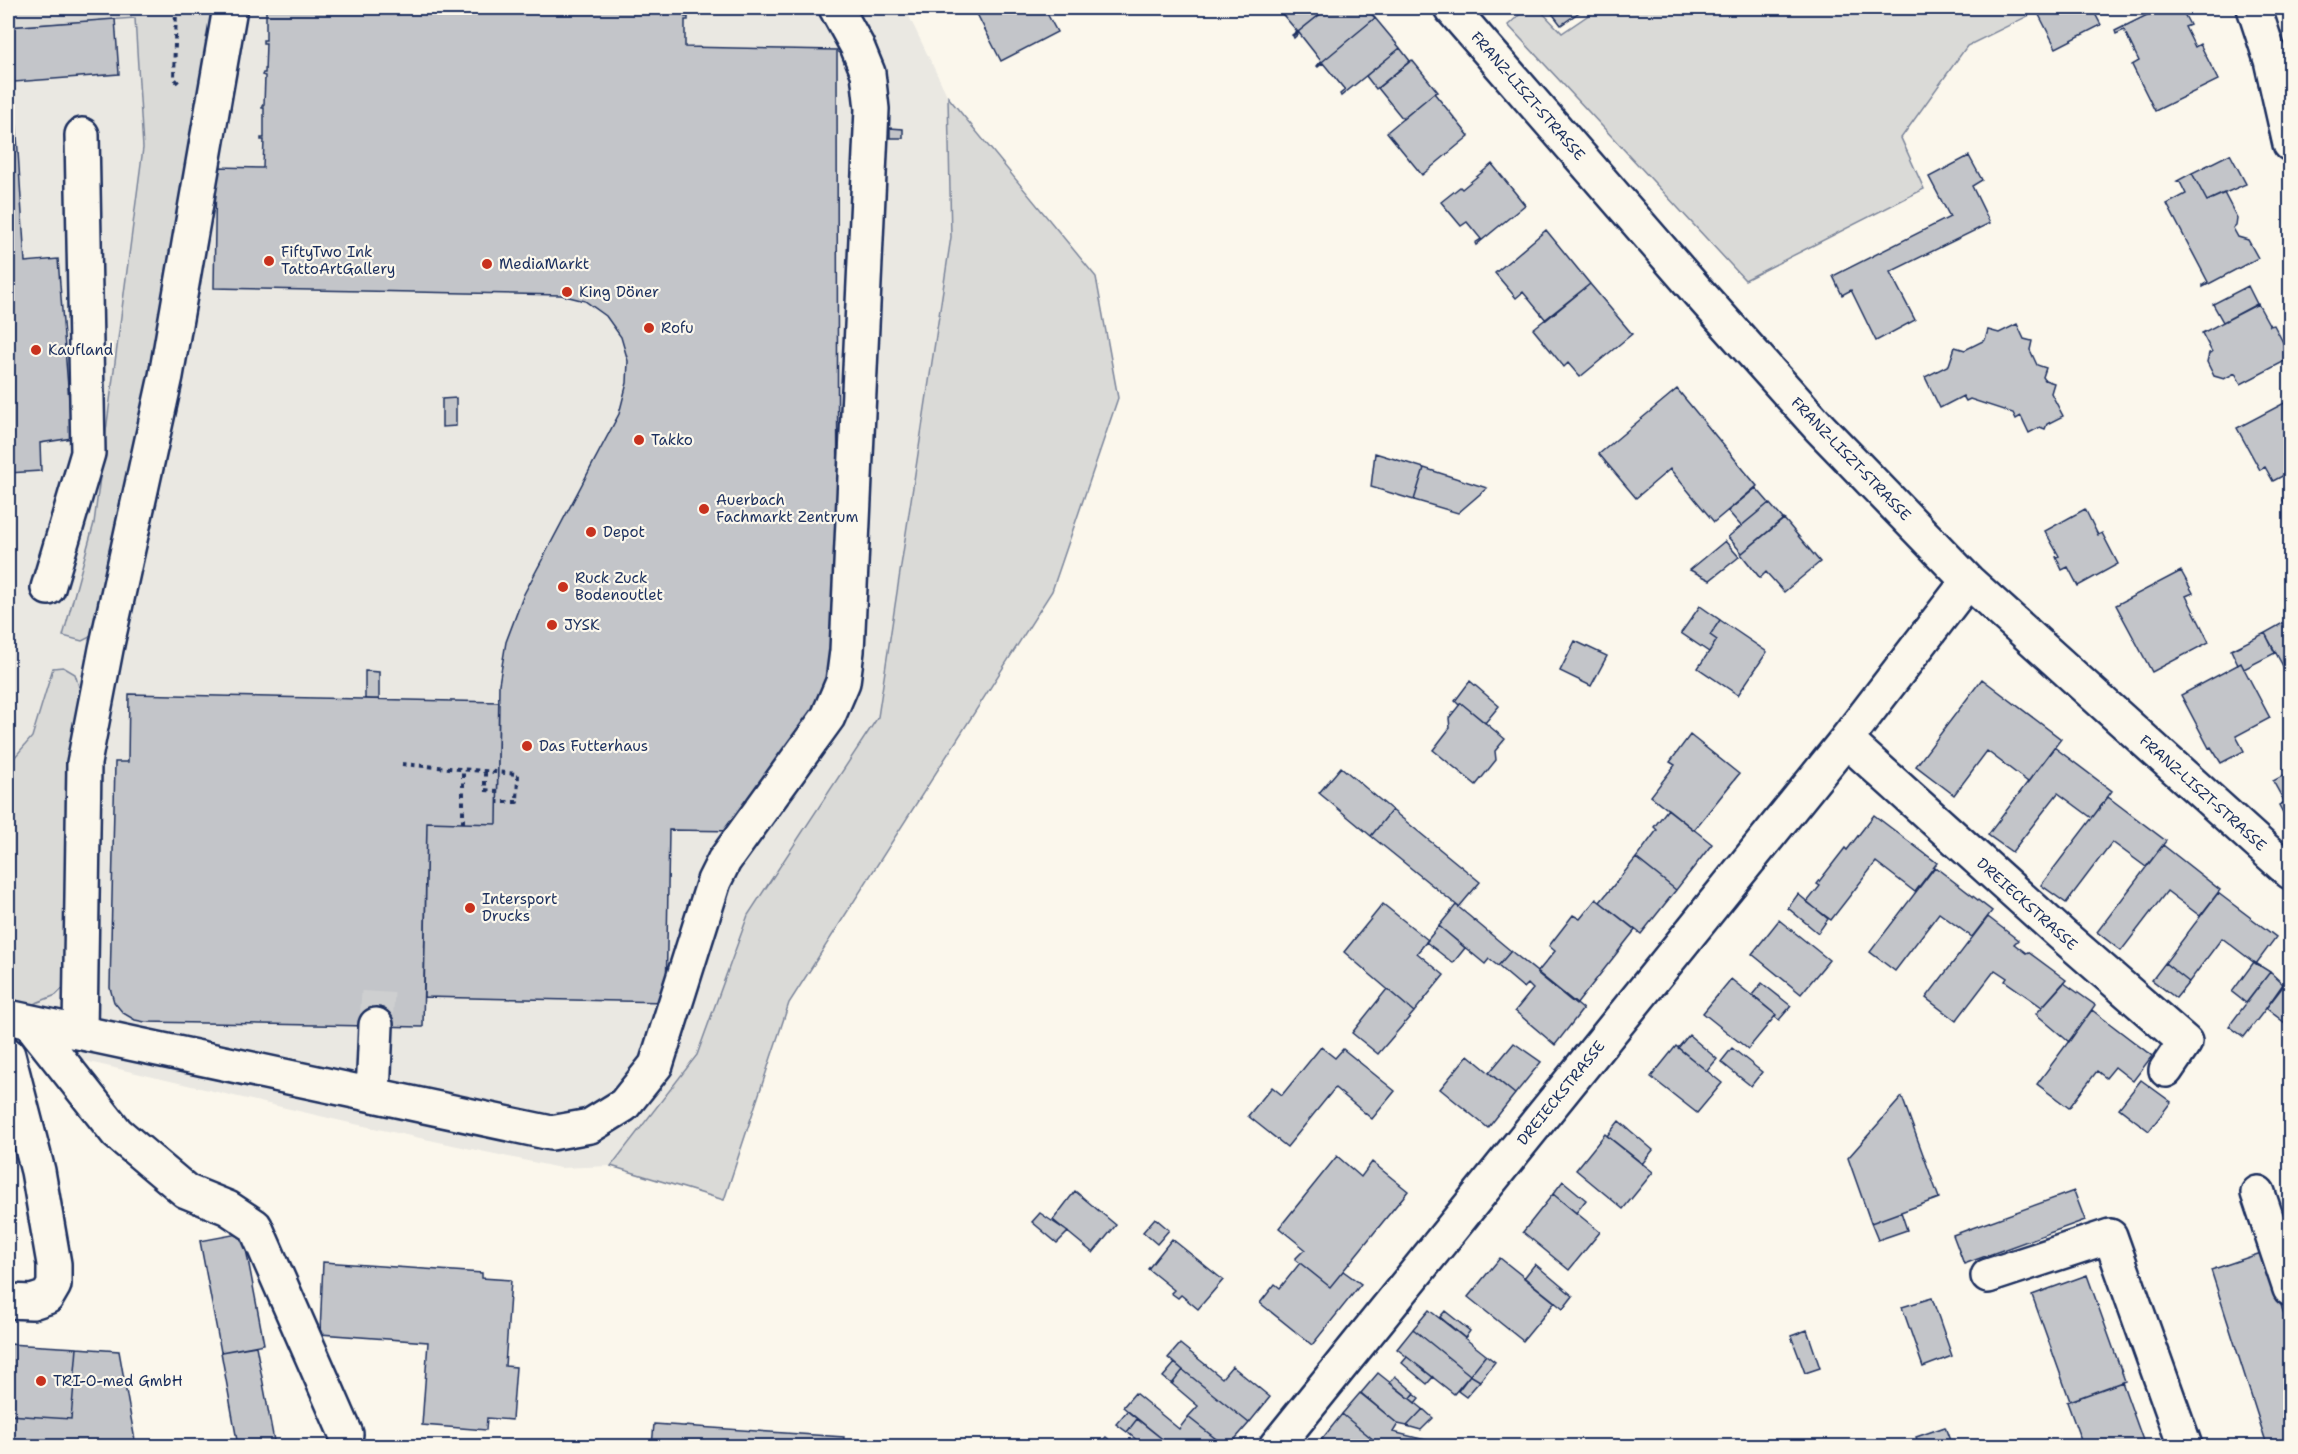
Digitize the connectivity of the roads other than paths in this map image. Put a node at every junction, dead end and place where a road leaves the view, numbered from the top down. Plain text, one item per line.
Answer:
1 (230, 8) edge
2 (836, 8) edge
3 (1451, 8) edge
4 (2254, 8) edge
5 (82, 135) dead end
6 (2290, 144) edge
7 (1968, 581) junction
8 (48, 588) dead end
9 (1846, 740) junction
10 (2290, 872) edge
11 (20, 1020) edge
12 (376, 1025) tunnel mouth
13 (80, 1032) junction
14 (8, 1055) edge
15 (2166, 1070) dead end
16 (373, 1095) junction
17 (2258, 1194) dead end
18 (1988, 1276) dead end
19 (2290, 1289) edge
20 (8, 1301) edge
21 (346, 1434) dead end
22 (1276, 1446) edge
23 (2185, 1446) edge

1 - 13 street
2 - 16 street
3 - 7 street, FRANZ-LISZT-STRASSE
4 - 6 street
5 - 8 street
7 - 9 street, DREIECKSTRASSE
7 - 10 street, FRANZ-LISZT-STRASSE
9 - 15 street, DREIECKSTRASSE
9 - 22 street, DREIECKSTRASSE
11 - 13 street
11 - 21 street
12 - 16 street
13 - 16 street
14 - 20 street
17 - 19 street
18 - 23 street

